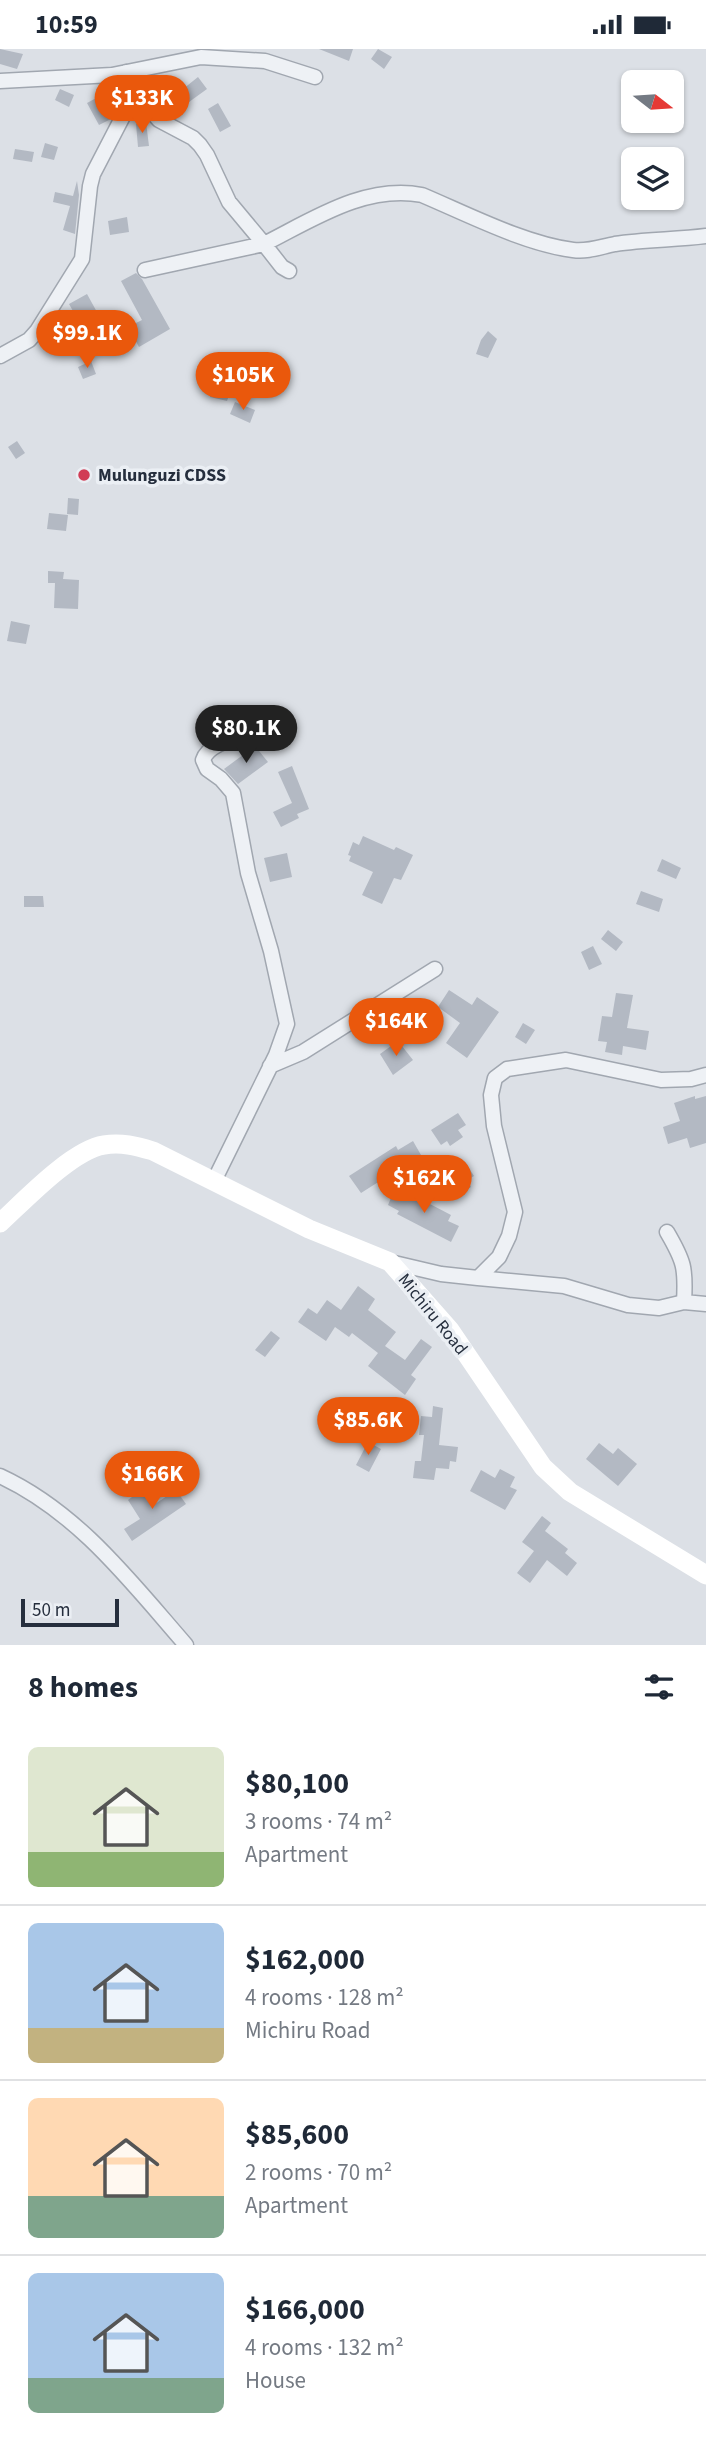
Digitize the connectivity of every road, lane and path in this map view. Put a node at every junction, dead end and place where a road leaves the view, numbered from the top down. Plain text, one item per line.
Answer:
1 (126, 72) junction
2 (315, 77) dead end
3 (0, 81) edge
4 (135, 93) junction
5 (706, 236) edge
6 (264, 244) junction
7 (145, 270) dead end
8 (289, 271) dead end
9 (0, 356) edge
10 (248, 734) dead end
11 (435, 969) dead end
12 (271, 1066) junction
13 (706, 1075) edge
14 (214, 1181) junction
15 (0, 1223) edge
16 (667, 1232) dead end
17 (390, 1262) junction
18 (478, 1278) junction
19 (684, 1302) junction
20 (706, 1304) edge
21 (0, 1476) edge
22 (706, 1575) edge
23 (187, 1645) edge

1 - 2 street
1 - 3 street
1 - 4 street
4 - 6 street
4 - 9 street
5 - 6 street
6 - 7 street
6 - 8 street
10 - 12 street
11 - 12 street
12 - 14 street
13 - 18 street
14 - 15 street, Michiru Road
14 - 17 street, Michiru Road
16 - 19 street
17 - 18 street
17 - 22 street, Michiru Road
18 - 19 street
19 - 20 street
21 - 23 street

